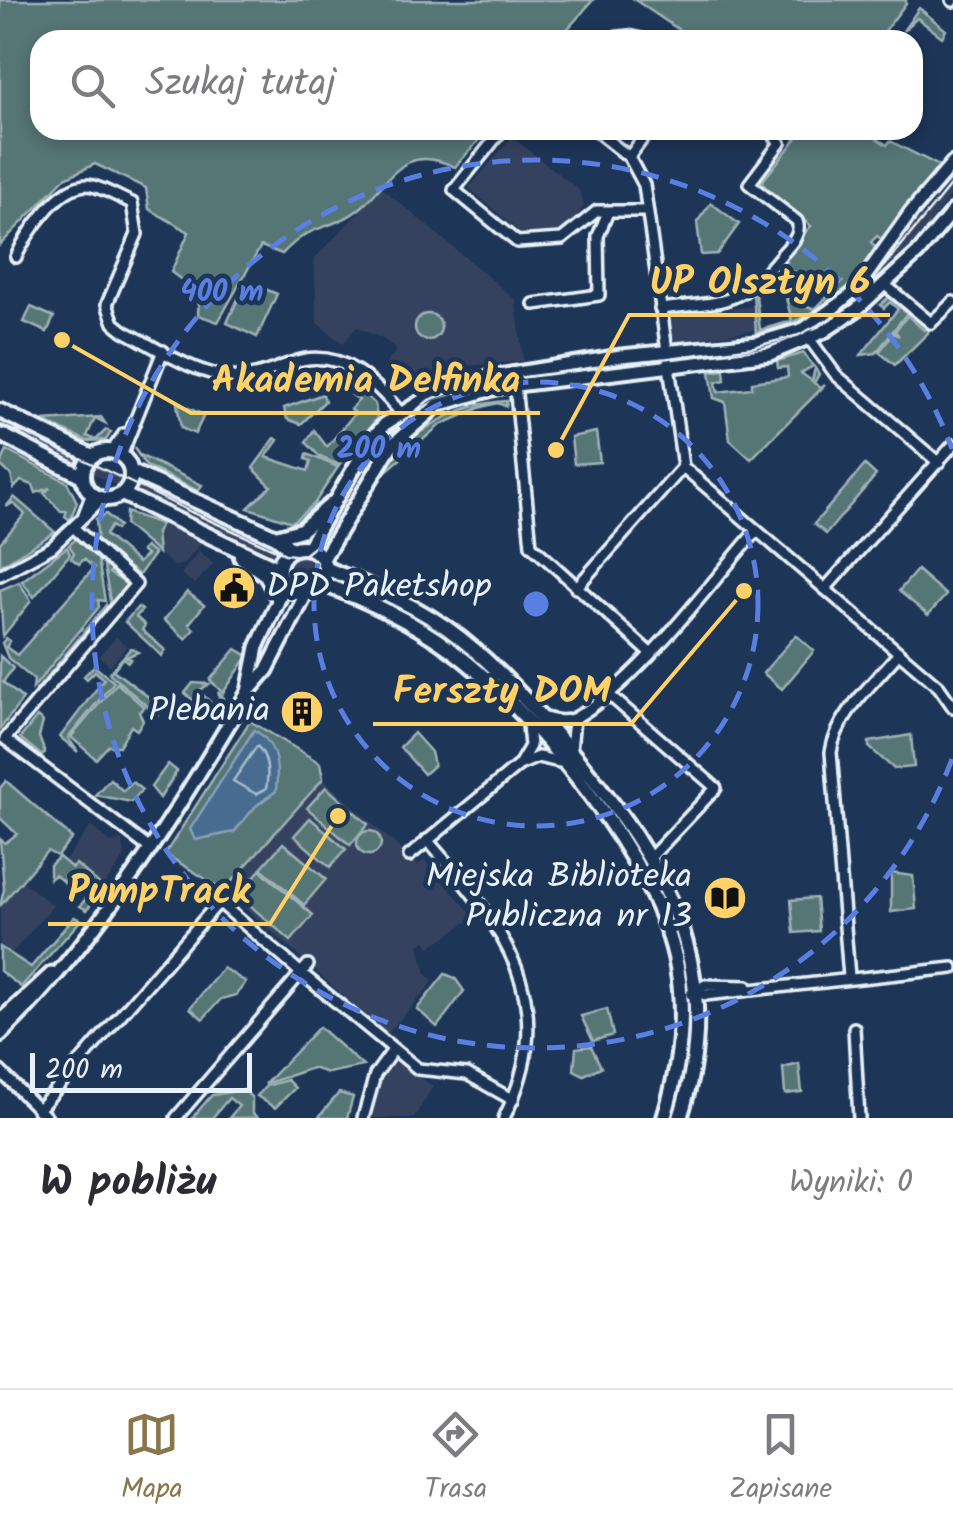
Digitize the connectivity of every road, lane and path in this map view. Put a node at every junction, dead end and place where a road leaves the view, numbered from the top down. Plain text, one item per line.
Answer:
1 (494, 140) edge
2 (608, 140) edge
3 (642, 140) edge
4 (778, 140) edge
5 (629, 157) junction
6 (953, 163) edge
7 (646, 211) junction
8 (953, 211) edge
9 (608, 212) junction
10 (16, 257) dead end
11 (884, 284) junction
12 (953, 302) edge
13 (534, 304) dead end
14 (660, 309) junction
15 (806, 334) junction
16 (163, 351) junction
17 (665, 352) junction
18 (667, 370) junction
19 (514, 380) junction
20 (0, 411) edge
21 (401, 413) junction
22 (411, 425) junction
23 (0, 434) edge
24 (953, 445) edge
25 (116, 454) junction
26 (92, 456) junction
27 (939, 462) junction
28 (683, 466) junction
29 (134, 472) junction
30 (80, 475) junction
31 (122, 494) junction
32 (98, 496) junction
33 (334, 502) junction
34 (77, 524) junction
35 (756, 531) junction
36 (276, 537) junction
37 (226, 540) junction
38 (308, 547) junction
39 (292, 549) junction
40 (324, 564) junction
41 (279, 569) junction
42 (0, 575) edge
43 (320, 584) junction
44 (576, 588) junction
45 (825, 589) junction
46 (282, 592) junction
47 (308, 592) junction
48 (649, 652) junction
49 (898, 654) junction
50 (471, 657) junction
51 (248, 692) junction
52 (607, 693) junction
53 (953, 707) edge
54 (540, 716) junction
55 (574, 719) junction
56 (528, 725) junction
57 (566, 757) junction
58 (518, 765) junction
59 (619, 821) junction
60 (428, 840) junction
61 (149, 848) junction
62 (409, 856) dead end
63 (652, 856) junction
64 (74, 953) junction
65 (692, 962) junction
66 (953, 968) edge
67 (305, 969) junction
68 (678, 972) junction
69 (849, 977) junction
70 (722, 989) junction
71 (695, 991) junction
72 (680, 1008) junction
73 (696, 1018) junction
74 (0, 1021) edge
75 (854, 1028) dead end
76 (0, 1035) edge
77 (393, 1050) junction
78 (0, 1071) edge
79 (513, 1100) junction
80 (38, 1110) junction
81 (47, 1118) edge
82 (176, 1118) edge
83 (363, 1118) edge
84 (504, 1118) edge
85 (664, 1118) edge
86 (680, 1118) edge
87 (859, 1118) edge

1 - 9 street
2 - 5 street
3 - 5 street
4 - 14 street
5 - 7 street
6 - 15 street
7 - 9 street
7 - 14 street
8 - 11 street
9 - 13 street
10 - 16 street
11 - 12 street
11 - 15 street
14 - 17 street
15 - 17 street
15 - 18 street
15 - 27 street
16 - 21 street
16 - 25 street
17 - 18 street
17 - 19 street
18 - 19 street
18 - 28 street
19 - 21 street
19 - 22 street
19 - 44 street
20 - 26 main road
21 - 22 street
21 - 33 street
22 - 40 street
23 - 30 main road
24 - 27 street
25 - 26 main road
25 - 29 main road
26 - 30 main road
27 - 45 street
28 - 35 street
28 - 44 street
29 - 31 main road
29 - 36 main road
30 - 32 main road
31 - 32 main road
31 - 37 main road
32 - 34 street
33 - 36 main road
33 - 38 street
34 - 42 street
34 - 61 street
35 - 45 street
35 - 48 street
36 - 39 main road
37 - 41 main road
37 - 46 main road
38 - 39 main road
38 - 40 main road
39 - 41 main road
40 - 43 main road
40 - 50 main road
41 - 46 main road
43 - 47 main road
43 - 50 main road
44 - 48 street
45 - 49 street
46 - 47 main road
46 - 51 street
47 - 51 street
48 - 52 street
49 - 53 street
49 - 69 street
50 - 54 main road
50 - 56 main road
51 - 61 street
52 - 55 street
52 - 63 street
54 - 55 street
54 - 57 main road
55 - 57 street
56 - 57 main road
56 - 58 street
57 - 58 street
57 - 59 main road
58 - 60 street
59 - 63 main road
59 - 68 main road
60 - 62 street
60 - 79 street
61 - 64 street
63 - 65 main road
64 - 74 street
64 - 76 street
65 - 70 street
65 - 71 main road
66 - 69 street
67 - 77 street
67 - 80 street
67 - 82 street
68 - 71 street
68 - 72 main road
69 - 70 street
70 - 71 street
70 - 73 street
71 - 72 street
71 - 73 main road
72 - 85 main road
73 - 86 main road
75 - 87 street
77 - 79 street
77 - 83 street
78 - 80 street
79 - 84 street
80 - 81 street

